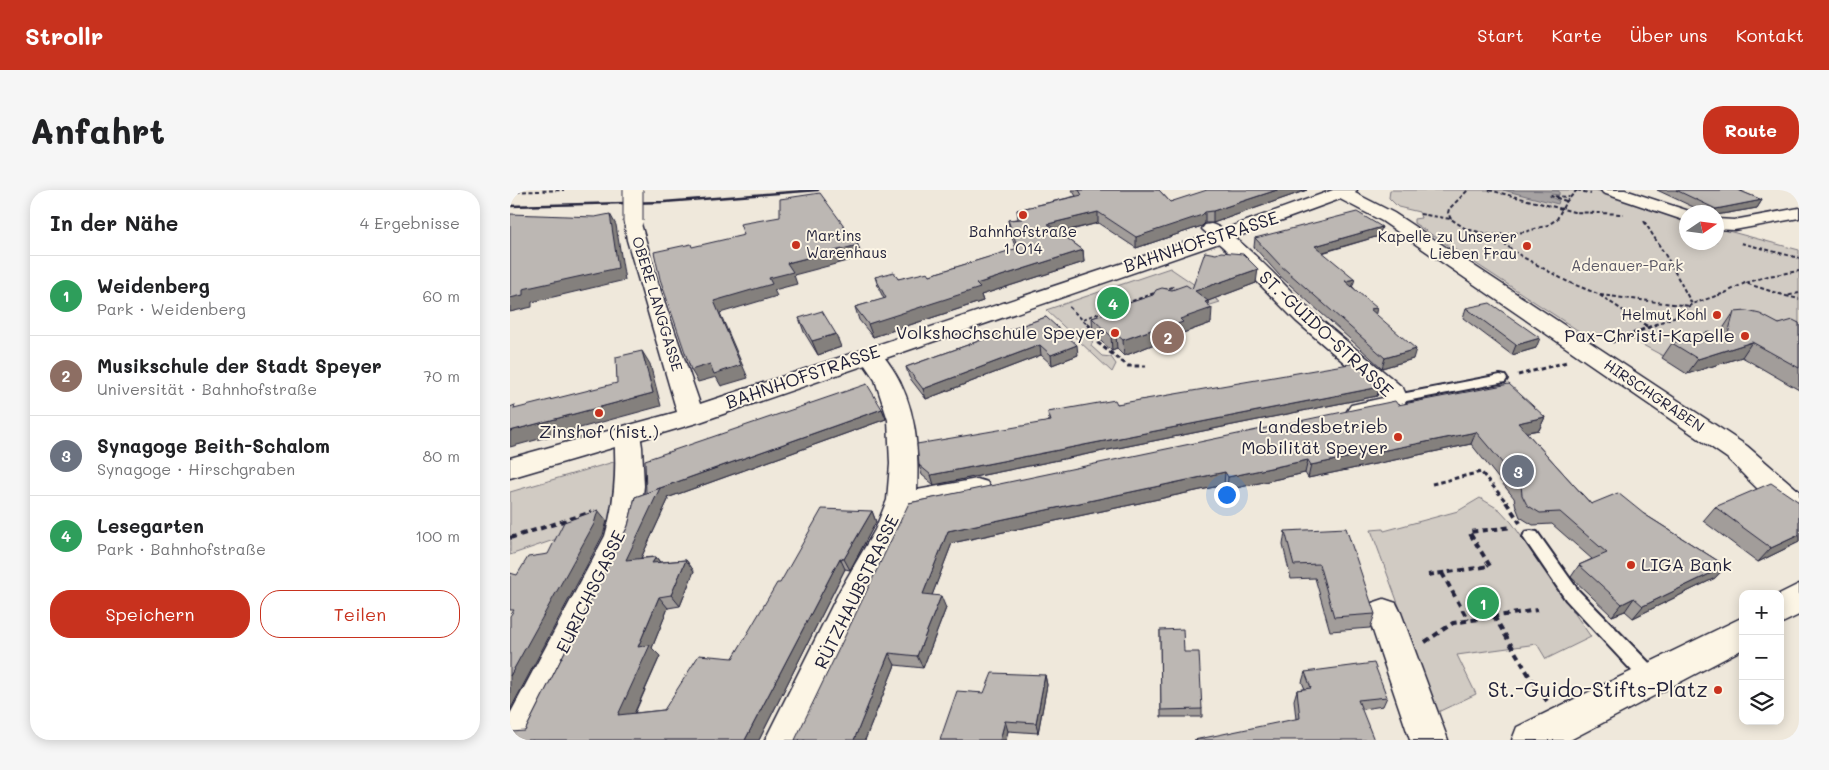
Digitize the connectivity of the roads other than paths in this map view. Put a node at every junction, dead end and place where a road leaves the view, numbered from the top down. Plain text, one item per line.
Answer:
1 (632, 190) edge
2 (1609, 190) edge
3 (1345, 191) edge
4 (1799, 213) edge
5 (1679, 214) edge
6 (1724, 224) edge
7 (1217, 232) junction
8 (870, 355) junction
9 (1500, 379) road end
10 (1396, 399) junction
11 (1340, 415) edge
12 (691, 416) junction
13 (628, 434) junction
14 (1739, 454) junction
15 (510, 468) edge
16 (998, 484) edge
17 (1799, 487) edge
18 (900, 504) junction
19 (1799, 506) edge
20 (1527, 532) road end
21 (1799, 598) edge
22 (1784, 607) edge
23 (1389, 628) road end
24 (1739, 634) edge
25 (1652, 679) junction
26 (516, 740) edge
27 (784, 740) edge
28 (1429, 740) edge
29 (1531, 740) edge

1 - 12 street, OBERE LANGGASSE, bridge
2 - 5 street
3 - 7 street, BAHNHOFSTRASSE
3 - 14 street, HIRSCHGRABEN
4 - 6 street
7 - 8 street, BAHNHOFSTRASSE
7 - 10 street, ST.-GUIDO-STRASSE
8 - 12 street, BAHNHOFSTRASSE
8 - 18 street, RÜTZHAUBSTRASSE
9 - 10 lane
10 - 11 street, ST.-GUIDO-STRASSE
12 - 13 street, BAHNHOFSTRASSE
13 - 15 street, BAHNHOFSTRASSE
13 - 26 street, EURICHSGASSE
14 - 17 street, HIRSCHGRABEN
14 - 19 street, HIRSCHGRABEN
16 - 18 street
18 - 27 street, RÜTZHAUBSTRASSE
20 - 25 lane
21 - 22 street
23 - 28 street
24 - 25 street
25 - 29 street

